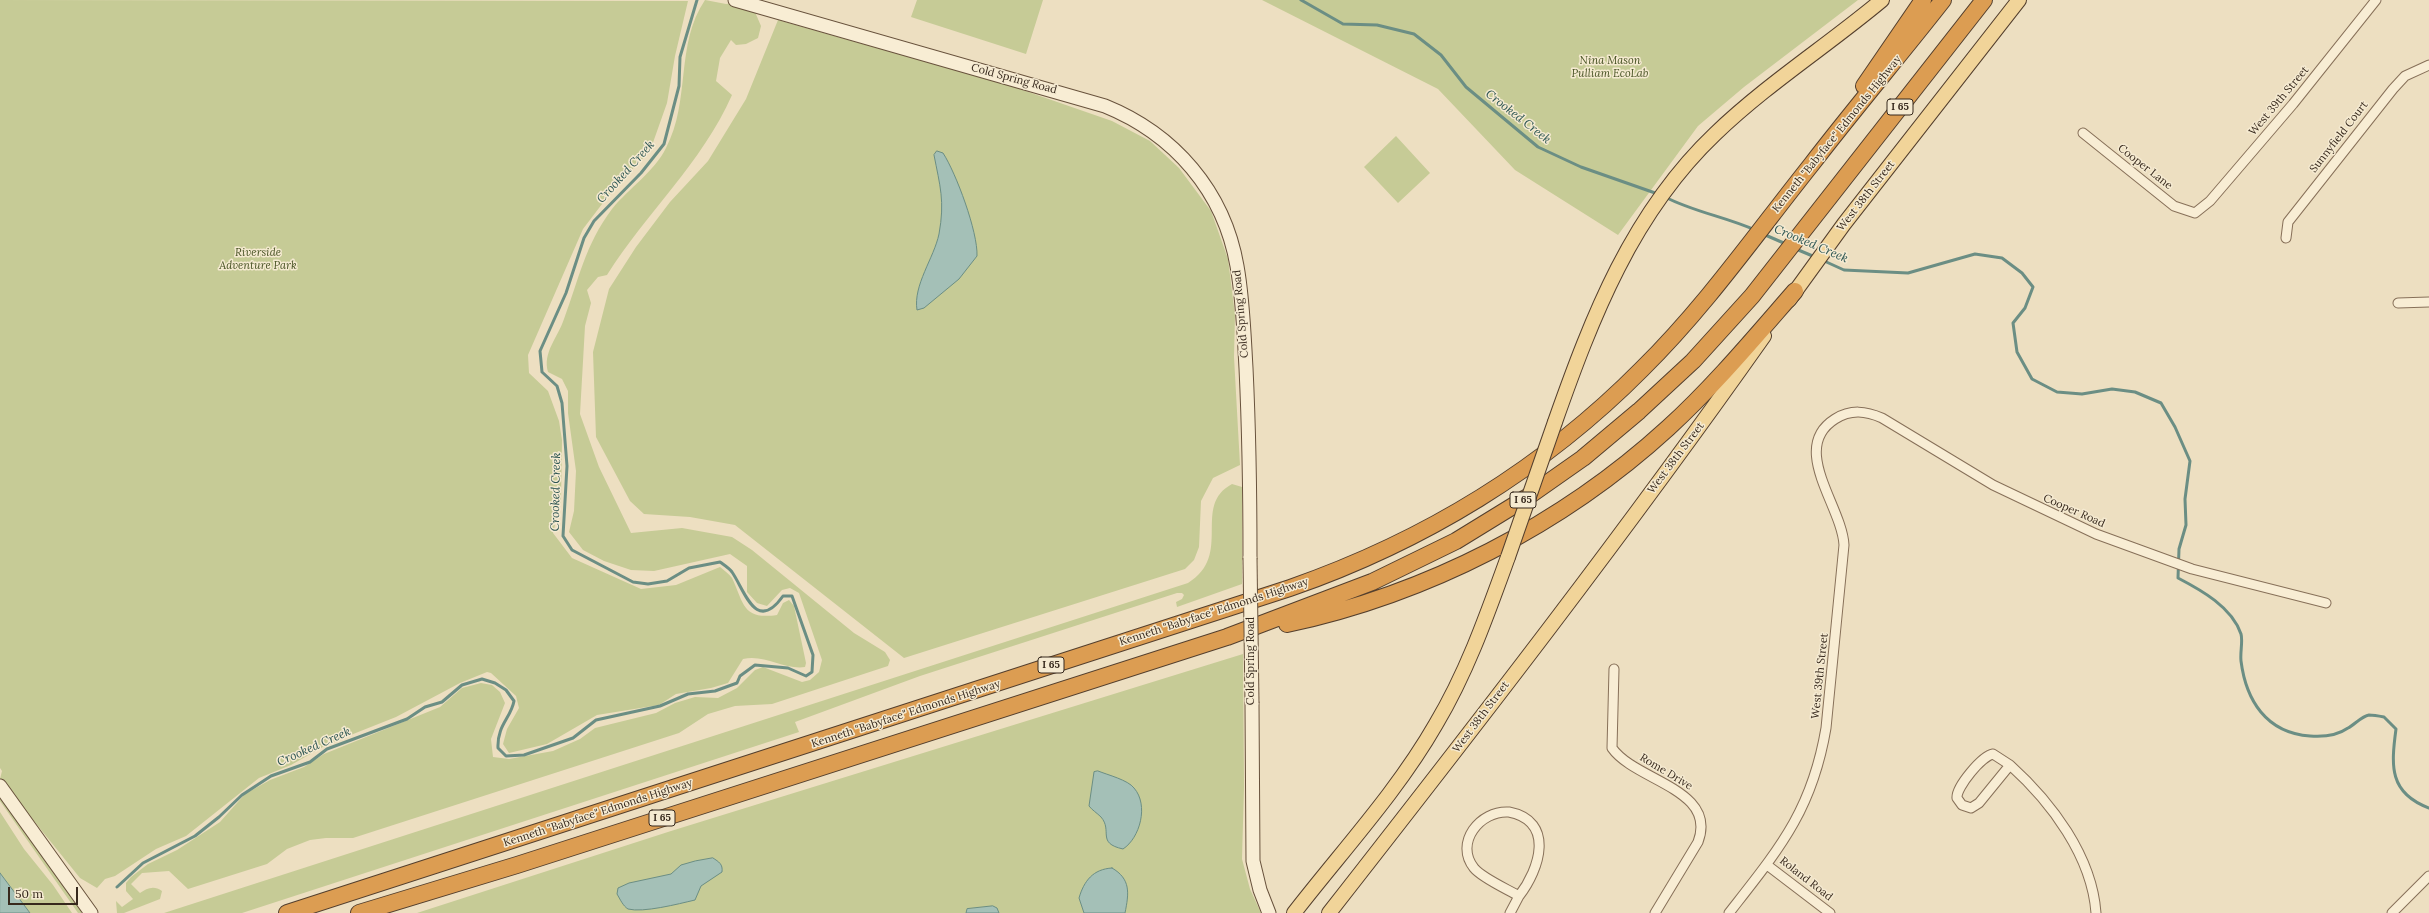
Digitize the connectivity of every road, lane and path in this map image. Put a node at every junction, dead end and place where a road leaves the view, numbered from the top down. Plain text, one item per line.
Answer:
1 (735, 0) edge
2 (1882, 0) edge
3 (1923, 0) edge
4 (1943, 0) edge
5 (1984, 0) edge
6 (2019, 0) edge
7 (2376, 0) edge
8 (2429, 65) edge
9 (2083, 133) dead end
10 (1829, 141) junction
11 (2195, 213) joint
12 (2286, 238) dead end
13 (1795, 291) junction
14 (2429, 302) edge
15 (2398, 303) dead end
16 (1830, 423) joint
17 (2326, 603) dead end
18 (1227, 636) junction
19 (1614, 669) dead end
20 (2010, 765) junction
21 (0, 786) edge
22 (1767, 864) junction
23 (2429, 876) edge
24 (1519, 896) junction
25 (91, 913) edge
26 (287, 913) edge
27 (359, 913) edge
28 (1269, 913) edge
29 (1294, 913) edge
30 (1329, 913) edge
31 (1510, 913) edge
32 (1655, 913) edge
33 (1729, 913) edge
34 (1830, 913) edge
35 (2096, 913) edge
36 (2392, 913) edge

1 - 28 street, Cold Spring Road, bridge
2 - 29 main road, bridge
3 - 10 highway
4 - 10 highway, Kenneth "Babyface" Edmonds Highway / I 65
5 - 18 highway, I 65
6 - 13 main road, West 38th Street
7 - 11 street, West 39th Street
8 - 12 street, Sunnyfield Court
9 - 11 street, Cooper Lane
10 - 26 highway, Kenneth "Babyface" Edmonds Highway / I 65
13 - 18 highway
13 - 30 main road, West 38th Street
14 - 15 street
16 - 17 street, Cooper Road
16 - 22 street, West 39th Street
18 - 27 highway, I 65
19 - 32 street, Rome Drive
20 - 20 street
20 - 35 street
21 - 25 street
22 - 33 street, West 39th Street
22 - 34 street, Roland Road
23 - 36 street
24 - 24 street
24 - 31 street

